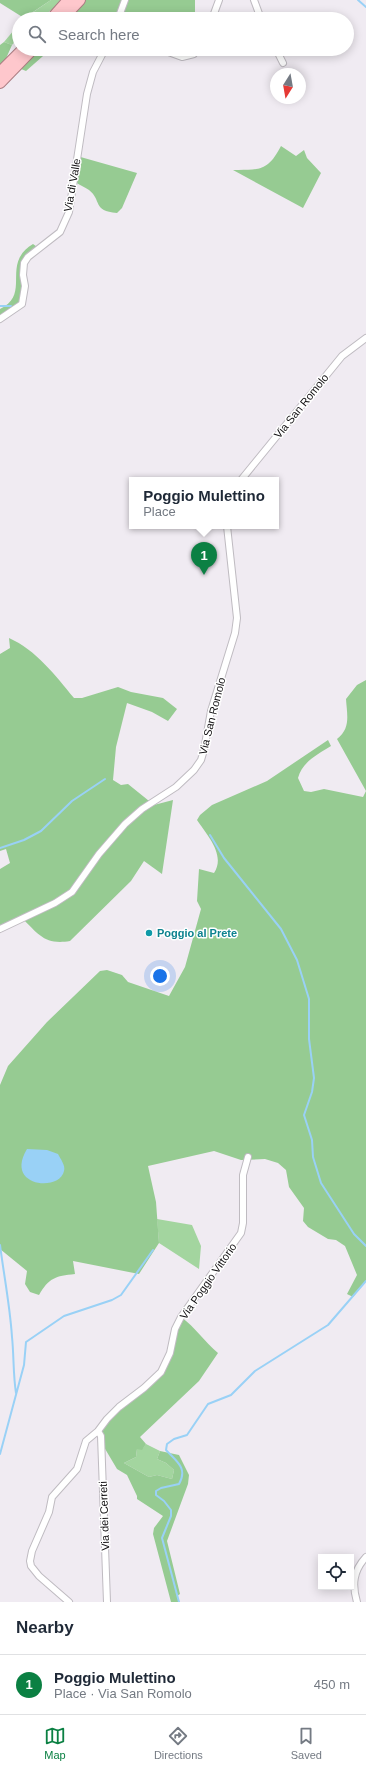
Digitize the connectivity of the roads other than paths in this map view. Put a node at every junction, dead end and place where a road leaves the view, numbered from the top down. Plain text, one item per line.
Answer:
1 (68, 0) edge
2 (80, 0) edge
3 (125, 0) edge
4 (219, 0) edge
5 (254, 0) edge
6 (57, 12) edge
7 (69, 12) edge
8 (121, 12) edge
9 (215, 12) edge
10 (258, 12) edge
11 (15, 56) edge
12 (26, 56) edge
13 (101, 56) edge
14 (279, 56) edge
15 (283, 64) dead end
16 (0, 72) edge
17 (0, 84) edge
18 (0, 319) edge
19 (366, 338) edge
20 (243, 477) edge
21 (226, 529) edge
22 (0, 929) edge
23 (248, 1157) dead end
24 (98, 1432) junction
25 (366, 1557) edge
26 (69, 1602) edge
27 (107, 1602) edge
28 (358, 1602) edge

1 - 6 highway
2 - 7 highway
3 - 8 street
4 - 9 street
5 - 10 street
11 - 16 highway
12 - 17 highway
13 - 18 street, Via di Valle
14 - 15 street
19 - 20 street, Via San Romolo
21 - 22 street, Via San Romolo
23 - 24 street, Via Poggio Vittorio
24 - 26 street, Via Poggio Vittorio
24 - 27 street, Via dei Cerreti
25 - 28 street

